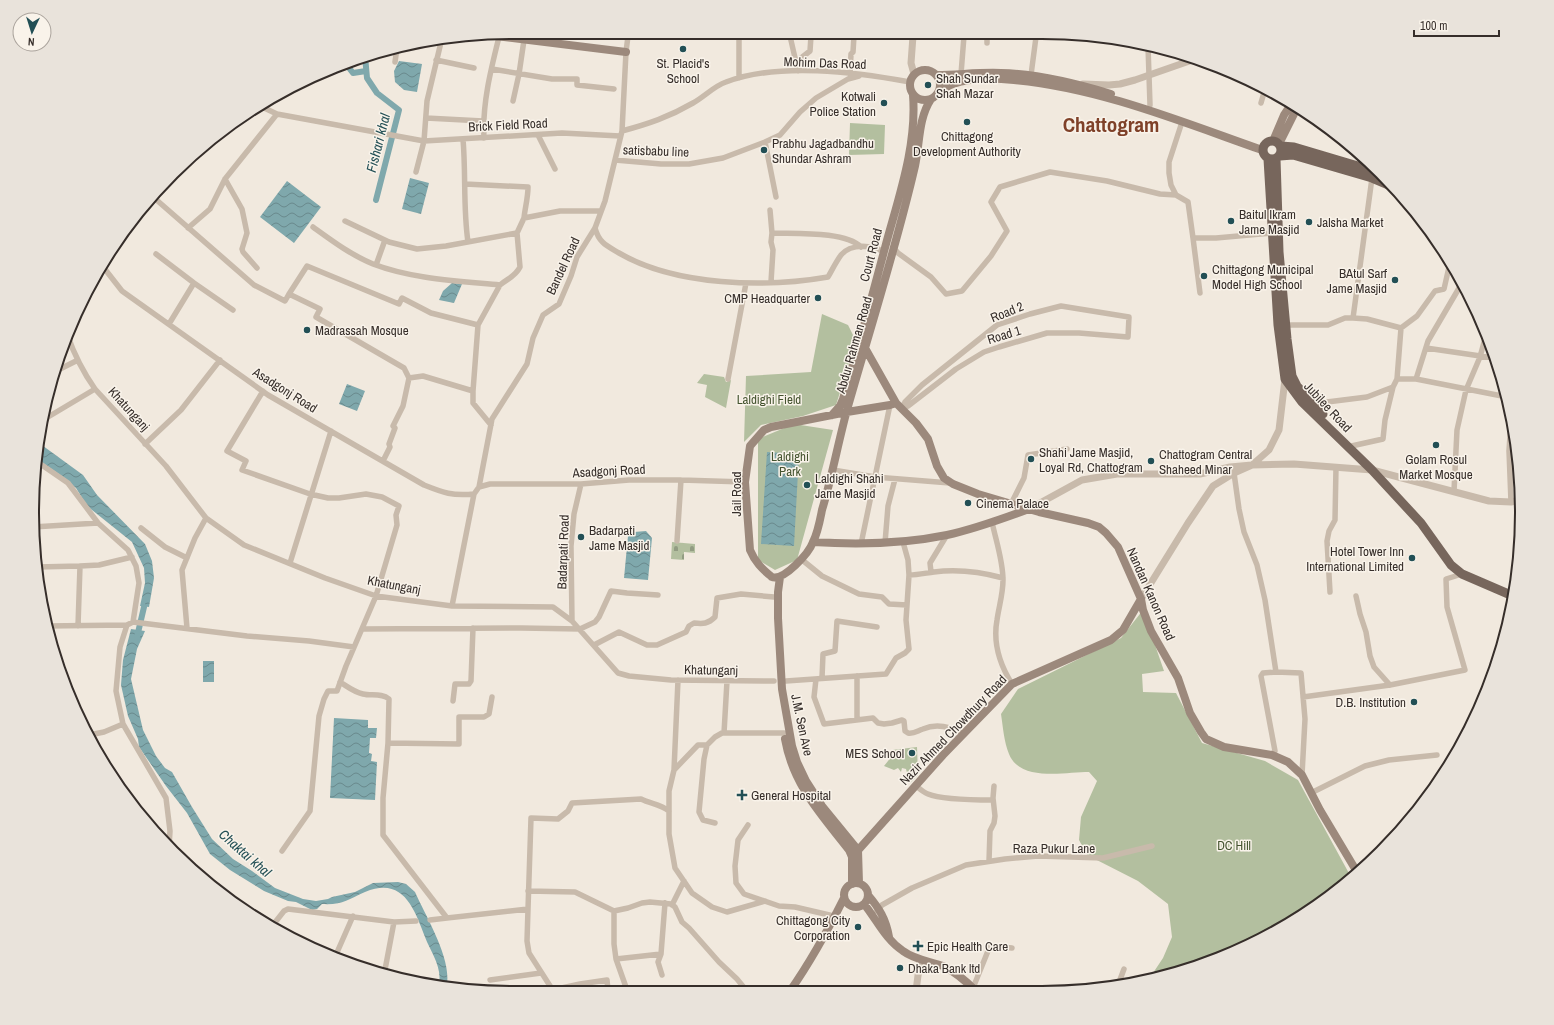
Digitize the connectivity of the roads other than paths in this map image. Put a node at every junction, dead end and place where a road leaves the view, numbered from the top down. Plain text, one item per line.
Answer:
1 (498, 39) edge
2 (526, 39) edge
3 (628, 39) edge
4 (739, 39) edge
5 (791, 39) edge
6 (811, 39) edge
7 (854, 39) edge
8 (913, 39) edge
9 (964, 39) edge
10 (987, 39) edge
11 (1036, 39) edge
12 (987, 43) dead end
13 (440, 45) edge
14 (1148, 51) edge
15 (626, 52) junction
16 (396, 54) edge
17 (436, 60) junction
18 (395, 62) dead end
19 (796, 62) junction
20 (1187, 62) edge
21 (474, 68) dead end
22 (492, 69) junction
23 (798, 71) junction
24 (519, 74) junction
25 (850, 74) junction
26 (914, 74) junction
27 (961, 74) junction
28 (863, 75) junction
29 (937, 75) junction
30 (1031, 75) junction
31 (1149, 75) junction
32 (740, 78) junction
33 (910, 82) junction
34 (1077, 83) junction
35 (614, 89) dead end
36 (938, 94) junction
37 (1263, 94) edge
38 (913, 95) junction
39 (931, 99) junction
40 (513, 101) dead end
41 (1261, 103) dead end
42 (1150, 105) junction
43 (266, 109) edge
44 (1288, 109) edge
45 (1295, 113) edge
46 (277, 114) junction
47 (426, 118) junction
48 (483, 121) junction
49 (1182, 122) junction
50 (621, 134) junction
51 (538, 135) junction
52 (484, 138) junction
53 (463, 139) junction
54 (424, 141) junction
55 (765, 142) junction
56 (1263, 148) junction
57 (1276, 151) junction
58 (615, 160) junction
59 (554, 169) dead end
60 (416, 172) dead end
61 (1372, 174) edge
62 (1375, 177) edge
63 (225, 179) junction
64 (465, 184) junction
65 (1176, 196) junction
66 (776, 197) dead end
67 (157, 200) edge
68 (770, 210) dead end
69 (601, 211) junction
70 (524, 218) junction
71 (345, 221) dead end
72 (313, 227) dead end
73 (188, 228) junction
74 (595, 228) junction
75 (517, 233) junction
76 (772, 233) junction
77 (1272, 233) junction
78 (1193, 238) junction
79 (385, 240) junction
80 (468, 242) junction
81 (861, 246) junction
82 (893, 247) junction
83 (884, 252) junction
84 (156, 254) dead end
85 (376, 265) junction
86 (257, 268) dead end
87 (106, 270) edge
88 (1448, 270) edge
89 (746, 282) junction
90 (771, 282) junction
91 (194, 283) junction
92 (500, 285) junction
93 (1459, 289) edge
94 (1200, 293) dead end
95 (289, 294) junction
96 (233, 310) dead end
97 (1353, 318) junction
98 (168, 324) junction
99 (478, 325) junction
100 (1282, 325) junction
101 (1401, 328) junction
102 (1128, 329) joint
103 (1484, 343) edge
104 (70, 344) edge
105 (865, 348) junction
106 (1426, 348) junction
107 (1480, 357) junction
108 (1489, 358) edge
109 (78, 360) junction
110 (220, 360) junction
111 (62, 368) edge
112 (409, 378) junction
113 (728, 378) dead end
114 (1285, 379) junction
115 (1397, 379) junction
116 (1416, 379) junction
117 (1393, 387) junction
118 (95, 389) junction
119 (1466, 390) junction
120 (263, 391) junction
121 (472, 391) junction
122 (1500, 396) edge
123 (898, 405) junction
124 (1313, 408) junction
125 (847, 412) junction
126 (832, 415) junction
127 (49, 417) edge
128 (491, 425) junction
129 (330, 431) junction
130 (1510, 442) edge
131 (145, 444) junction
132 (1350, 446) junction
133 (1067, 449) dead end
134 (383, 461) junction
135 (42, 465) edge
136 (1252, 465) junction
137 (1336, 467) junction
138 (833, 470) junction
139 (1376, 472) junction
140 (1234, 473) junction
141 (875, 476) junction
142 (895, 478) junction
143 (681, 480) junction
144 (743, 482) junction
145 (951, 483) junction
146 (581, 484) junction
147 (479, 487) junction
148 (1454, 491) junction
149 (310, 494) junction
150 (474, 494) junction
151 (1515, 501) edge
152 (1511, 502) junction
153 (1011, 504) junction
154 (1029, 509) junction
155 (206, 518) junction
156 (992, 522) junction
157 (98, 523) junction
158 (39, 527) edge
159 (141, 528) dead end
160 (947, 534) junction
161 (677, 540) dead end
162 (813, 542) junction
163 (903, 542) junction
164 (885, 543) junction
165 (861, 544) junction
166 (132, 557) junction
167 (187, 558) junction
168 (801, 559) junction
169 (290, 564) junction
170 (42, 566) edge
171 (80, 566) junction
172 (931, 572) junction
173 (1462, 574) junction
174 (909, 575) junction
175 (776, 577) junction
176 (1003, 578) junction
177 (1509, 589) edge
178 (1330, 592) dead end
179 (1508, 594) edge
180 (658, 595) dead end
181 (376, 596) junction
182 (1356, 596) dead end
183 (774, 597) junction
184 (1141, 599) junction
185 (906, 605) junction
186 (452, 606) junction
187 (572, 621) junction
188 (135, 623) junction
189 (127, 625) junction
190 (53, 626) edge
191 (78, 626) junction
192 (877, 627) dead end
193 (187, 628) junction
194 (473, 628) junction
195 (363, 629) junction
196 (580, 629) junction
197 (594, 644) junction
198 (354, 647) junction
199 (1276, 672) junction
200 (857, 676) junction
201 (819, 678) junction
202 (678, 680) junction
203 (727, 681) junction
204 (774, 681) dead end
205 (786, 681) dead end
206 (340, 682) junction
207 (1012, 684) junction
208 (1390, 685) junction
209 (492, 697) dead end
210 (1303, 697) junction
211 (453, 701) dead end
212 (857, 720) junction
213 (123, 724) junction
214 (94, 733) edge
215 (724, 733) junction
216 (784, 733) junction
217 (963, 734) junction
218 (388, 743) junction
219 (707, 745) junction
220 (1272, 755) junction
221 (1437, 755) dead end
222 (674, 770) junction
223 (1302, 775) junction
224 (915, 785) junction
225 (994, 786) dead end
226 (1312, 793) junction
227 (993, 800) junction
228 (669, 811) junction
229 (715, 823) dead end
230 (748, 825) dead end
231 (170, 838) edge
232 (1152, 846) dead end
233 (858, 850) junction
234 (282, 851) dead end
235 (852, 857) junction
236 (989, 861) junction
237 (1355, 867) edge
238 (684, 881) junction
239 (856, 884) junction
240 (528, 891) junction
241 (868, 895) junction
242 (845, 900) junction
243 (765, 902) junction
244 (665, 903) junction
245 (864, 904) junction
246 (672, 905) junction
247 (528, 909) junction
248 (614, 911) junction
249 (876, 912) junction
250 (353, 916) junction
251 (837, 917) junction
252 (447, 918) junction
253 (430, 920) dead end
254 (416, 921) dead end
255 (275, 922) edge
256 (394, 922) junction
257 (1012, 948) dead end
258 (337, 952) edge
259 (661, 954) junction
260 (616, 959) junction
261 (920, 960) junction
262 (385, 969) edge
263 (1124, 969) dead end
264 (541, 973) junction
265 (662, 975) dead end
266 (1120, 979) edge
267 (490, 980) dead end
268 (550, 986) edge
269 (571, 986) edge
270 (608, 986) edge
271 (626, 986) edge
272 (743, 986) edge
273 (793, 986) edge
274 (800, 986) edge
275 (917, 986) edge
276 (970, 986) edge
277 (976, 986) edge

1 - 22 street
2 - 15 main road
2 - 24 street
3 - 15 street, Bandel Road
4 - 32 street
5 - 19 street
6 - 19 street
7 - 25 street
8 - 26 street
9 - 27 street
10 - 12 street
11 - 30 street
13 - 17 street
14 - 31 street
15 - 50 street, Bandel Road
16 - 18 street
17 - 21 street
17 - 47 street
19 - 23 street
20 - 31 street
22 - 24 street
22 - 48 street
23 - 25 street, Mohim Das Road
23 - 32 street, Mohim Das Road
24 - 35 street
24 - 40 street
25 - 28 street, Mohim Das Road
26 - 29 main road
26 - 33 main road
27 - 29 main road
27 - 30 main road
28 - 33 street, Mohim Das Road
28 - 55 street, satisbabu line
29 - 36 main road
30 - 34 main road
31 - 34 street
31 - 42 street
32 - 50 street, Mohim Das Road
33 - 38 main road
34 - 42 main road
36 - 39 main road
36 - 49 main road
37 - 41 street
38 - 39 main road
38 - 83 main road, Court Road
39 - 82 main road, Abdur Rahman Road
42 - 56 main road
43 - 46 street, Brick Field Road
44 - 57 main road
45 - 57 main road
46 - 54 street, Brick Field Road
46 - 63 street
47 - 48 street
47 - 54 street
48 - 52 street
49 - 56 main road
49 - 65 street
50 - 51 street, Brick Field Road
50 - 58 street, Bandel Road
51 - 52 street, Brick Field Road
51 - 59 street
52 - 53 street, Brick Field Road
53 - 54 street, Brick Field Road
53 - 64 street
54 - 60 street
55 - 58 street, satisbabu line
55 - 66 street
56 - 57 main road
56 - 57 main road
57 - 61 main road
57 - 77 main road, Jubilee Road
57 - 100 main road
58 - 69 street, Bandel Road
62 - 97 street
63 - 73 street
63 - 86 street
64 - 70 street
64 - 80 street
65 - 78 street
65 - 82 street
67 - 73 street
68 - 76 street
69 - 70 street
69 - 74 street, Bandel Road
70 - 75 street
71 - 79 street
72 - 85 street
73 - 95 street
74 - 89 street
74 - 128 street, Bandel Road
75 - 80 street
75 - 92 street
76 - 81 street
76 - 90 street
77 - 78 street
77 - 100 main road, Jubilee Road
78 - 94 street
79 - 80 street
79 - 85 street
81 - 83 street
81 - 90 street
82 - 105 main road, Abdur Rahman Road
83 - 126 main road, Court Road
84 - 91 street
85 - 92 street
87 - 98 street, Asadgonj Road
88 - 101 street
89 - 90 street
89 - 113 street
91 - 96 street
91 - 98 street
92 - 99 street
93 - 106 street
95 - 99 street
95 - 112 street
97 - 100 street
97 - 101 street
98 - 110 street, Asadgonj Road
99 - 121 street
100 - 114 main road, Jubilee Road
100 - 124 main road
101 - 115 street
102 - 123 street, Road 1
102 - 123 street, Road 2
103 - 107 street
104 - 109 street, Khatunganj
105 - 123 main road
105 - 125 main road, Abdur Rahman Road
106 - 107 street
106 - 116 street
107 - 108 street
107 - 119 street
109 - 111 street
109 - 118 street, Khatunganj
110 - 120 street, Asadgonj Road
110 - 131 street
112 - 121 street
112 - 134 street
114 - 124 main road, Jubilee Road
114 - 136 street
115 - 116 street
115 - 117 street
116 - 119 street
117 - 124 street
117 - 132 street
118 - 127 street
118 - 131 street, Khatunganj
119 - 122 street
119 - 148 street
120 - 129 street, Asadgonj Road
120 - 149 street
121 - 128 street
123 - 125 main road, Jail Road
123 - 141 street
123 - 145 main road
124 - 132 main road, Jubilee Road
125 - 126 main road, Jail Road
125 - 138 main road, Abdur Rahman Road
126 - 144 main road, Jail Road
128 - 147 street, Bandel Road
129 - 134 street, Asadgonj Road
129 - 149 street
130 - 152 street
131 - 155 street, Khatunganj
132 - 139 main road, Jubilee Road
133 - 153 street
134 - 150 street, Asadgonj Road
135 - 157 street
136 - 137 street
136 - 140 street
136 - 154 street
137 - 139 street
137 - 178 street
138 - 141 street
138 - 162 main road, Abdur Rahman Road
139 - 148 street
139 - 173 main road, Jubilee Road
139 - 177 main road
140 - 184 street
140 - 199 street
141 - 142 street
141 - 165 street
142 - 145 street
142 - 164 street
143 - 144 street, Asadgonj Road
143 - 146 street, Asadgonj Road
143 - 161 street
144 - 175 main road, Jail Road
145 - 153 main road, Nandan Kanon Road
146 - 147 street, Asadgonj Road
146 - 187 street, Badarpati Road
147 - 150 street, Bandel Road
148 - 152 street
149 - 169 street
149 - 181 street
150 - 186 street, Bandel Road
151 - 152 street
153 - 154 main road, Nandan Kanon Road
154 - 156 main road
154 - 184 main road, Nandan Kanon Road
155 - 167 street
155 - 169 street, Khatunganj
156 - 160 main road
156 - 176 street
157 - 158 street
157 - 166 street
159 - 167 street
160 - 163 main road
160 - 172 street
162 - 165 main road
162 - 168 main road, Abdur Rahman Road
163 - 164 main road
163 - 174 street
164 - 165 main road
166 - 171 street
166 - 188 street
167 - 193 street
168 - 175 main road, Abdur Rahman Road
168 - 185 street
169 - 181 street, Khatunganj
170 - 171 street
171 - 191 street
172 - 174 street
172 - 176 street
173 - 179 main road, Jubilee Road
173 - 208 street
174 - 185 street
175 - 183 main road, J.M. Sen Ave
175 - 233 main road, J.M. Sen Ave
176 - 207 street
180 - 196 street
181 - 186 street, Khatunganj
181 - 195 street
182 - 208 street
183 - 197 street
183 - 216 main road, J.M. Sen Ave
184 - 207 main road, Nazir Ahmed Chowdhury Road
184 - 220 main road, Nandan Kanon Road
185 - 200 street
186 - 187 street, Khatunganj
187 - 196 street, Khatunganj
188 - 189 street
188 - 193 street
189 - 191 street
189 - 213 street
190 - 191 street
192 - 201 street
193 - 198 street
194 - 195 street
194 - 196 street
194 - 211 street
195 - 198 street
196 - 197 street, Khatunganj
197 - 202 street, Khatunganj
198 - 206 street
199 - 210 street
199 - 220 street
200 - 201 street
200 - 212 street
201 - 205 street
201 - 212 street
202 - 203 street, Khatunganj
202 - 222 street
203 - 204 street, Khatunganj
203 - 215 street
206 - 218 street
206 - 234 street
207 - 217 main road, Nazir Ahmed Chowdhury Road
208 - 210 street
209 - 218 street
210 - 223 street
212 - 217 street
213 - 214 street
213 - 231 street
215 - 216 street
215 - 219 street
216 - 235 main road, J.M. Sen Ave
217 - 224 main road, Nazir Ahmed Chowdhury Road
218 - 252 street
219 - 222 street
219 - 229 street
220 - 223 main road, Nandan Kanon Road
221 - 226 street
222 - 228 street
223 - 226 main road, Nandan Kanon Road
224 - 227 street
224 - 233 main road, Nazir Ahmed Chowdhury Road
225 - 227 street
226 - 237 main road, Nandan Kanon Road
227 - 236 street
228 - 238 street
228 - 240 street
230 - 243 street
232 - 236 street, Raza Pukur Lane
233 - 235 main road, Nazir Ahmed Chowdhury Road
233 - 239 main road
235 - 239 main road
236 - 249 street, Raza Pukur Lane
238 - 243 street
238 - 246 street
239 - 241 main road
239 - 242 main road
240 - 247 street
240 - 248 street
241 - 245 main road
241 - 249 main road
242 - 245 main road
242 - 251 main road
243 - 251 street
244 - 246 street
244 - 248 street
244 - 259 street
245 - 249 main road
246 - 272 street
247 - 252 street
247 - 264 street
248 - 260 street
249 - 261 main road
250 - 255 street
250 - 256 street
250 - 258 street
251 - 273 main road
251 - 274 main road
252 - 253 street
254 - 256 street
256 - 262 street
257 - 277 street
259 - 260 street
259 - 265 street
260 - 271 street
261 - 275 street
261 - 276 main road
263 - 266 street
264 - 267 street
264 - 268 street
269 - 270 street

